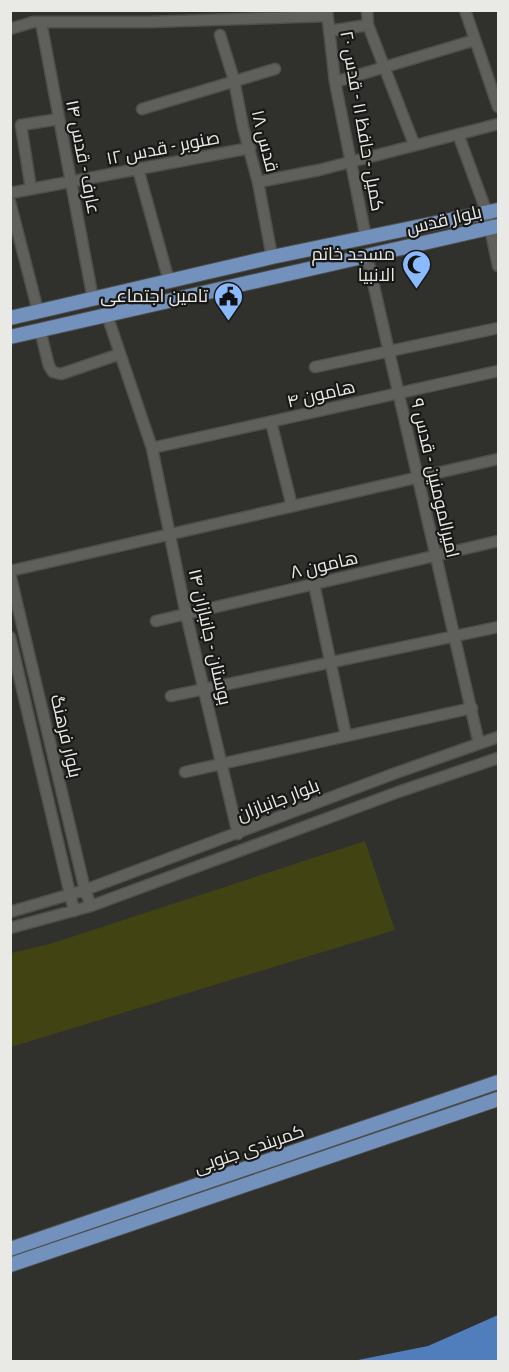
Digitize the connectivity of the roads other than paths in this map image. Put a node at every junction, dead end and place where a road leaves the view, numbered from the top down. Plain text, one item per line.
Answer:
1 (80, 10) edge
2 (149, 10) edge
3 (367, 10) edge
4 (465, 10) edge
5 (327, 13) edge
6 (41, 22) junction
7 (83, 22) junction
8 (149, 22) junction
9 (368, 25) junction
10 (10, 29) edge
11 (329, 31) junction
12 (220, 35) dead end
13 (475, 40) junction
14 (384, 68) junction
15 (274, 69) dead end
16 (234, 80) junction
17 (335, 82) junction
18 (498, 107) edge
19 (141, 109) dead end
20 (59, 119) junction
21 (498, 124) edge
22 (458, 134) junction
23 (414, 144) junction
24 (250, 148) junction
25 (350, 162) junction
26 (138, 169) junction
27 (71, 182) junction
28 (258, 182) junction
29 (31, 189) junction
30 (10, 193) edge
31 (10, 202) edge
32 (493, 212) edge
33 (494, 227) edge
34 (366, 238) junction
35 (367, 256) junction
36 (272, 257) junction
37 (498, 266) edge
38 (169, 281) junction
39 (93, 299) junction
40 (38, 312) junction
41 (107, 315) junction
42 (10, 318) edge
43 (498, 328) edge
44 (40, 330) junction
45 (10, 337) edge
46 (389, 351) junction
47 (120, 354) junction
48 (315, 367) dead end
49 (498, 371) edge
50 (399, 393) junction
51 (271, 422) junction
52 (152, 448) junction
53 (498, 459) edge
54 (418, 476) junction
55 (292, 506) junction
56 (170, 534) junction
57 (498, 542) edge
58 (436, 556) junction
59 (10, 572) edge
60 (314, 584) junction
61 (186, 614) junction
62 (156, 621) dead end
63 (498, 627) edge
64 (455, 635) junction
65 (10, 637) edge
66 (330, 662) junction
67 (204, 688) junction
68 (171, 696) dead end
69 (472, 708) junction
70 (346, 736) junction
71 (498, 737) edge
72 (479, 744) junction
73 (498, 758) edge
74 (222, 764) junction
75 (184, 772) dead end
76 (393, 774) junction
77 (398, 792) junction
78 (238, 834) junction
79 (76, 851) junction
80 (61, 855) junction
81 (85, 890) junction
82 (69, 894) junction
83 (91, 906) junction
84 (75, 911) junction
85 (10, 912) edge
86 (10, 928) edge
87 (498, 1082) edge
88 (498, 1099) edge
89 (10, 1249) edge
90 (10, 1265) edge

1 - 7 street
2 - 8 street
3 - 9 street
4 - 13 street
5 - 8 street
5 - 11 street, کمیل - حافظ ۱۱ - قدس ۲۰
6 - 7 street
6 - 10 street
6 - 20 street, عارف - قدس ۱۴
7 - 8 street
9 - 11 street
9 - 14 street
11 - 17 street, کمیل - حافظ ۱۱ - قدس ۲۰
12 - 16 street, قدس ۱۸
13 - 14 street
13 - 18 street
14 - 17 street
14 - 23 street
15 - 16 street
16 - 19 street
16 - 24 street, قدس ۱۸
17 - 25 street, کمیل - حافظ ۱۱ - قدس ۲۰
20 - 27 street, عارف - قدس ۱۴
20 - 29 street
21 - 22 street
22 - 23 street
22 - 32 street
23 - 25 street
24 - 26 street, صنوبر - قدس ۱۲
24 - 28 street, قدس ۱۸
25 - 28 street
25 - 34 street, کمیل - حافظ ۱۱ - قدس ۲۰
26 - 27 street, صنوبر - قدس ۱۲
26 - 38 street
27 - 29 street, صنوبر - قدس ۱۲
27 - 39 street, عارف - قدس ۱۴
28 - 36 street, قدس ۱۸
29 - 30 street, صنوبر - قدس ۱۲
31 - 40 street
32 - 33 street
32 - 34 main road, بلوار قدس
33 - 35 main road, بلوار قدس
33 - 37 street
34 - 36 main road, بلوار قدس
35 - 41 main road, بلوار قدس
35 - 46 street, امیرالمومنین - قدس ۹
36 - 38 main road, بلوار قدس
38 - 39 main road, بلوار قدس
39 - 40 main road, بلوار قدس
40 - 42 main road, بلوار قدس
41 - 44 main road, بلوار قدس
41 - 47 street, بوستان - جانبازان ۱۴
43 - 46 street
44 - 45 main road, بلوار قدس
44 - 47 street
46 - 48 street
46 - 50 street, امیرالمومنین - قدس ۹
47 - 52 street, بوستان - جانبازان ۱۴
49 - 50 street, هامون ۴
50 - 51 street, هامون ۴
50 - 54 street, امیرالمومنین - قدس ۹
51 - 52 street, هامون ۴
51 - 55 street
52 - 56 street, بوستان - جانبازان ۱۴
53 - 54 street
54 - 55 street
54 - 58 street, امیرالمومنین - قدس ۹
55 - 56 street
56 - 59 street
56 - 61 street, بوستان - جانبازان ۱۴
57 - 58 street, هامون ۸
58 - 60 street, هامون ۸
58 - 64 street, امیرالمومنین - قدس ۹
59 - 79 street, بلوار فرهنگ
60 - 61 street, هامون ۸
60 - 66 street
61 - 62 street, هامون ۸
61 - 67 street, بوستان - جانبازان ۱۴
63 - 64 street
64 - 66 street
64 - 69 street, امیرالمومنین - قدس ۹
65 - 80 street
66 - 67 street
66 - 70 street
67 - 68 street
67 - 74 street, بوستان - جانبازان ۱۴
69 - 70 street
69 - 72 street, امیرالمومنین - قدس ۹
70 - 74 street
71 - 72 street, بلوار جانبازان
72 - 76 street, بلوار جانبازان
73 - 77 street, بلوار جانبازان
74 - 75 street
74 - 78 street, بوستان - جانبازان ۱۴
76 - 77 street
76 - 78 street, بلوار جانبازان
77 - 83 street, بلوار جانبازان
78 - 81 street, بلوار جانبازان
79 - 80 street
79 - 81 street, بلوار فرهنگ
80 - 82 street
81 - 82 street, بلوار جانبازان
81 - 83 street, بلوار فرهنگ
82 - 84 street
82 - 85 street, بلوار جانبازان
83 - 84 street, بلوار جانبازان
84 - 86 street, بلوار جانبازان
87 - 89 main road, کمربندی جنوبی
88 - 90 main road, کمربندی جنوبی

